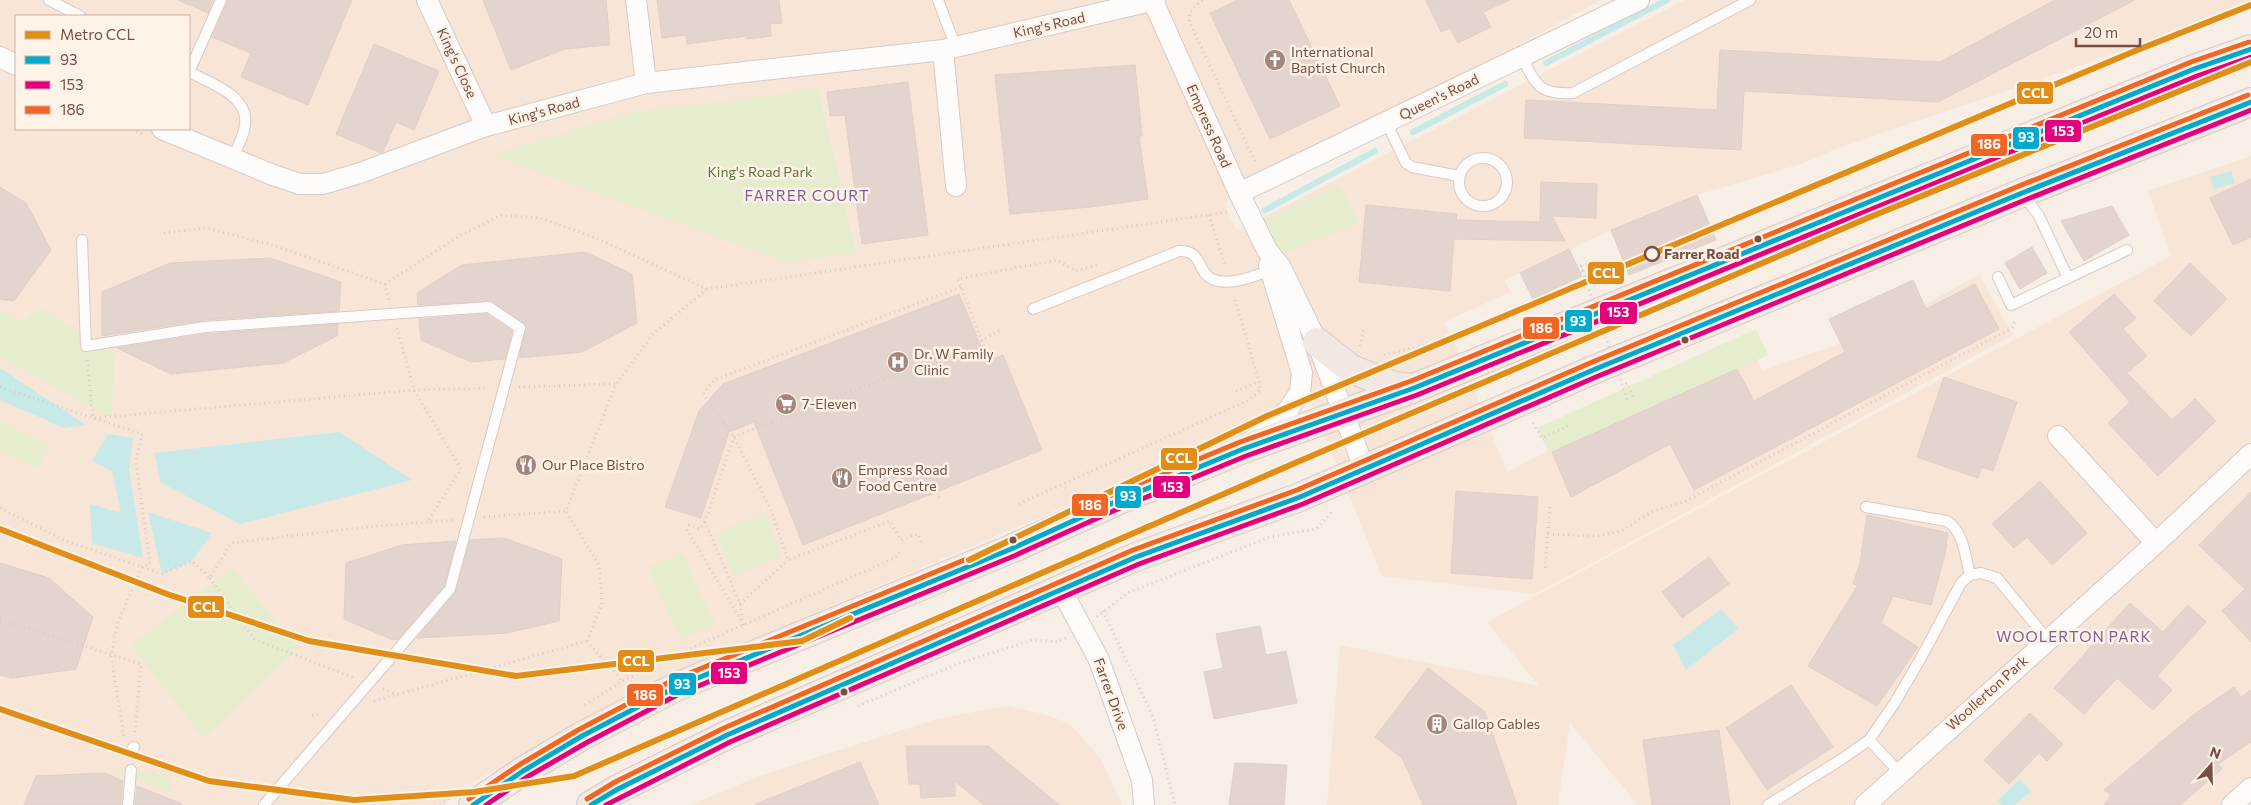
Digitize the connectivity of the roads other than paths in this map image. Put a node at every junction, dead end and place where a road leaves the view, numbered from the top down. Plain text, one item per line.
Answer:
1 (49, 0) edge
2 (220, 0) edge
3 (428, 0) edge
4 (636, 0) edge
5 (938, 0) edge
6 (1638, 0) edge
7 (1750, 0) edge
8 (1154, 1) edge
9 (78, 15) edge
10 (950, 49) junction
11 (2251, 49) edge
12 (0, 57) edge
13 (1522, 57) junction
14 (15, 64) edge
15 (190, 70) edge
16 (190, 73) edge
17 (646, 83) junction
18 (2251, 102) edge
19 (1386, 122) junction
20 (486, 126) junction
21 (164, 130) edge
22 (233, 158) junction
23 (1459, 176) junction
24 (956, 186) dead end
25 (2022, 192) junction
26 (1243, 201) junction
27 (82, 240) dead end
28 (2127, 250) dead end
29 (1275, 268) junction
30 (1998, 276) dead end
31 (2068, 278) junction
32 (1033, 309) dead end
33 (1317, 342) junction
34 (1414, 388) junction
35 (1343, 412) junction
36 (2058, 436) dead end
37 (1243, 448) junction
38 (2251, 454) edge
39 (1364, 468) junction
40 (1866, 508) dead end
41 (2156, 543) junction
42 (1970, 575) junction
43 (1062, 589) junction
44 (2047, 639) junction
45 (1869, 740) junction
46 (131, 770) dead end
47 (1900, 773) junction
48 (2251, 788) edge
49 (128, 805) edge
50 (264, 805) edge
51 (474, 805) edge
52 (591, 805) edge
53 (1144, 805) edge
54 (1768, 805) edge
55 (1865, 805) edge
56 (2232, 805) edge

1 - 9 lane
2 - 15 lane
3 - 20 street, King's Close
4 - 17 street
5 - 10 lane
6 - 13 street, Queen's Road
7 - 13 lane
8 - 10 street, King's Road
8 - 26 street, Empress Road
10 - 17 street, King's Road
10 - 24 street
11 - 34 highway
12 - 14 street
13 - 19 street, Queen's Road
16 - 22 lane
17 - 20 street, King's Road
18 - 25 highway
19 - 23 lane
19 - 26 street, Queen's Road
20 - 22 street, King's Road
21 - 22 street, King's Road
23 - 23 lane
25 - 31 lane
25 - 39 highway
26 - 29 street, Empress Road
27 - 50 lane
28 - 31 lane
29 - 32 lane
29 - 33 street, Empress Road
29 - 37 street, Empress Road
30 - 31 lane
33 - 34 highway
33 - 35 street, Empress Road
34 - 35 highway
35 - 37 highway
35 - 39 street, Empress Road
36 - 41 street
37 - 51 highway
38 - 41 street, Woollerton Park
39 - 43 highway
40 - 42 lane
41 - 44 street, Woollerton Park
42 - 44 lane
42 - 45 lane
43 - 52 highway
43 - 53 street, Farrer Drive
44 - 47 street, Woollerton Park
45 - 47 lane
45 - 54 lane
46 - 49 lane
47 - 55 street, Woollerton Park
48 - 56 street

